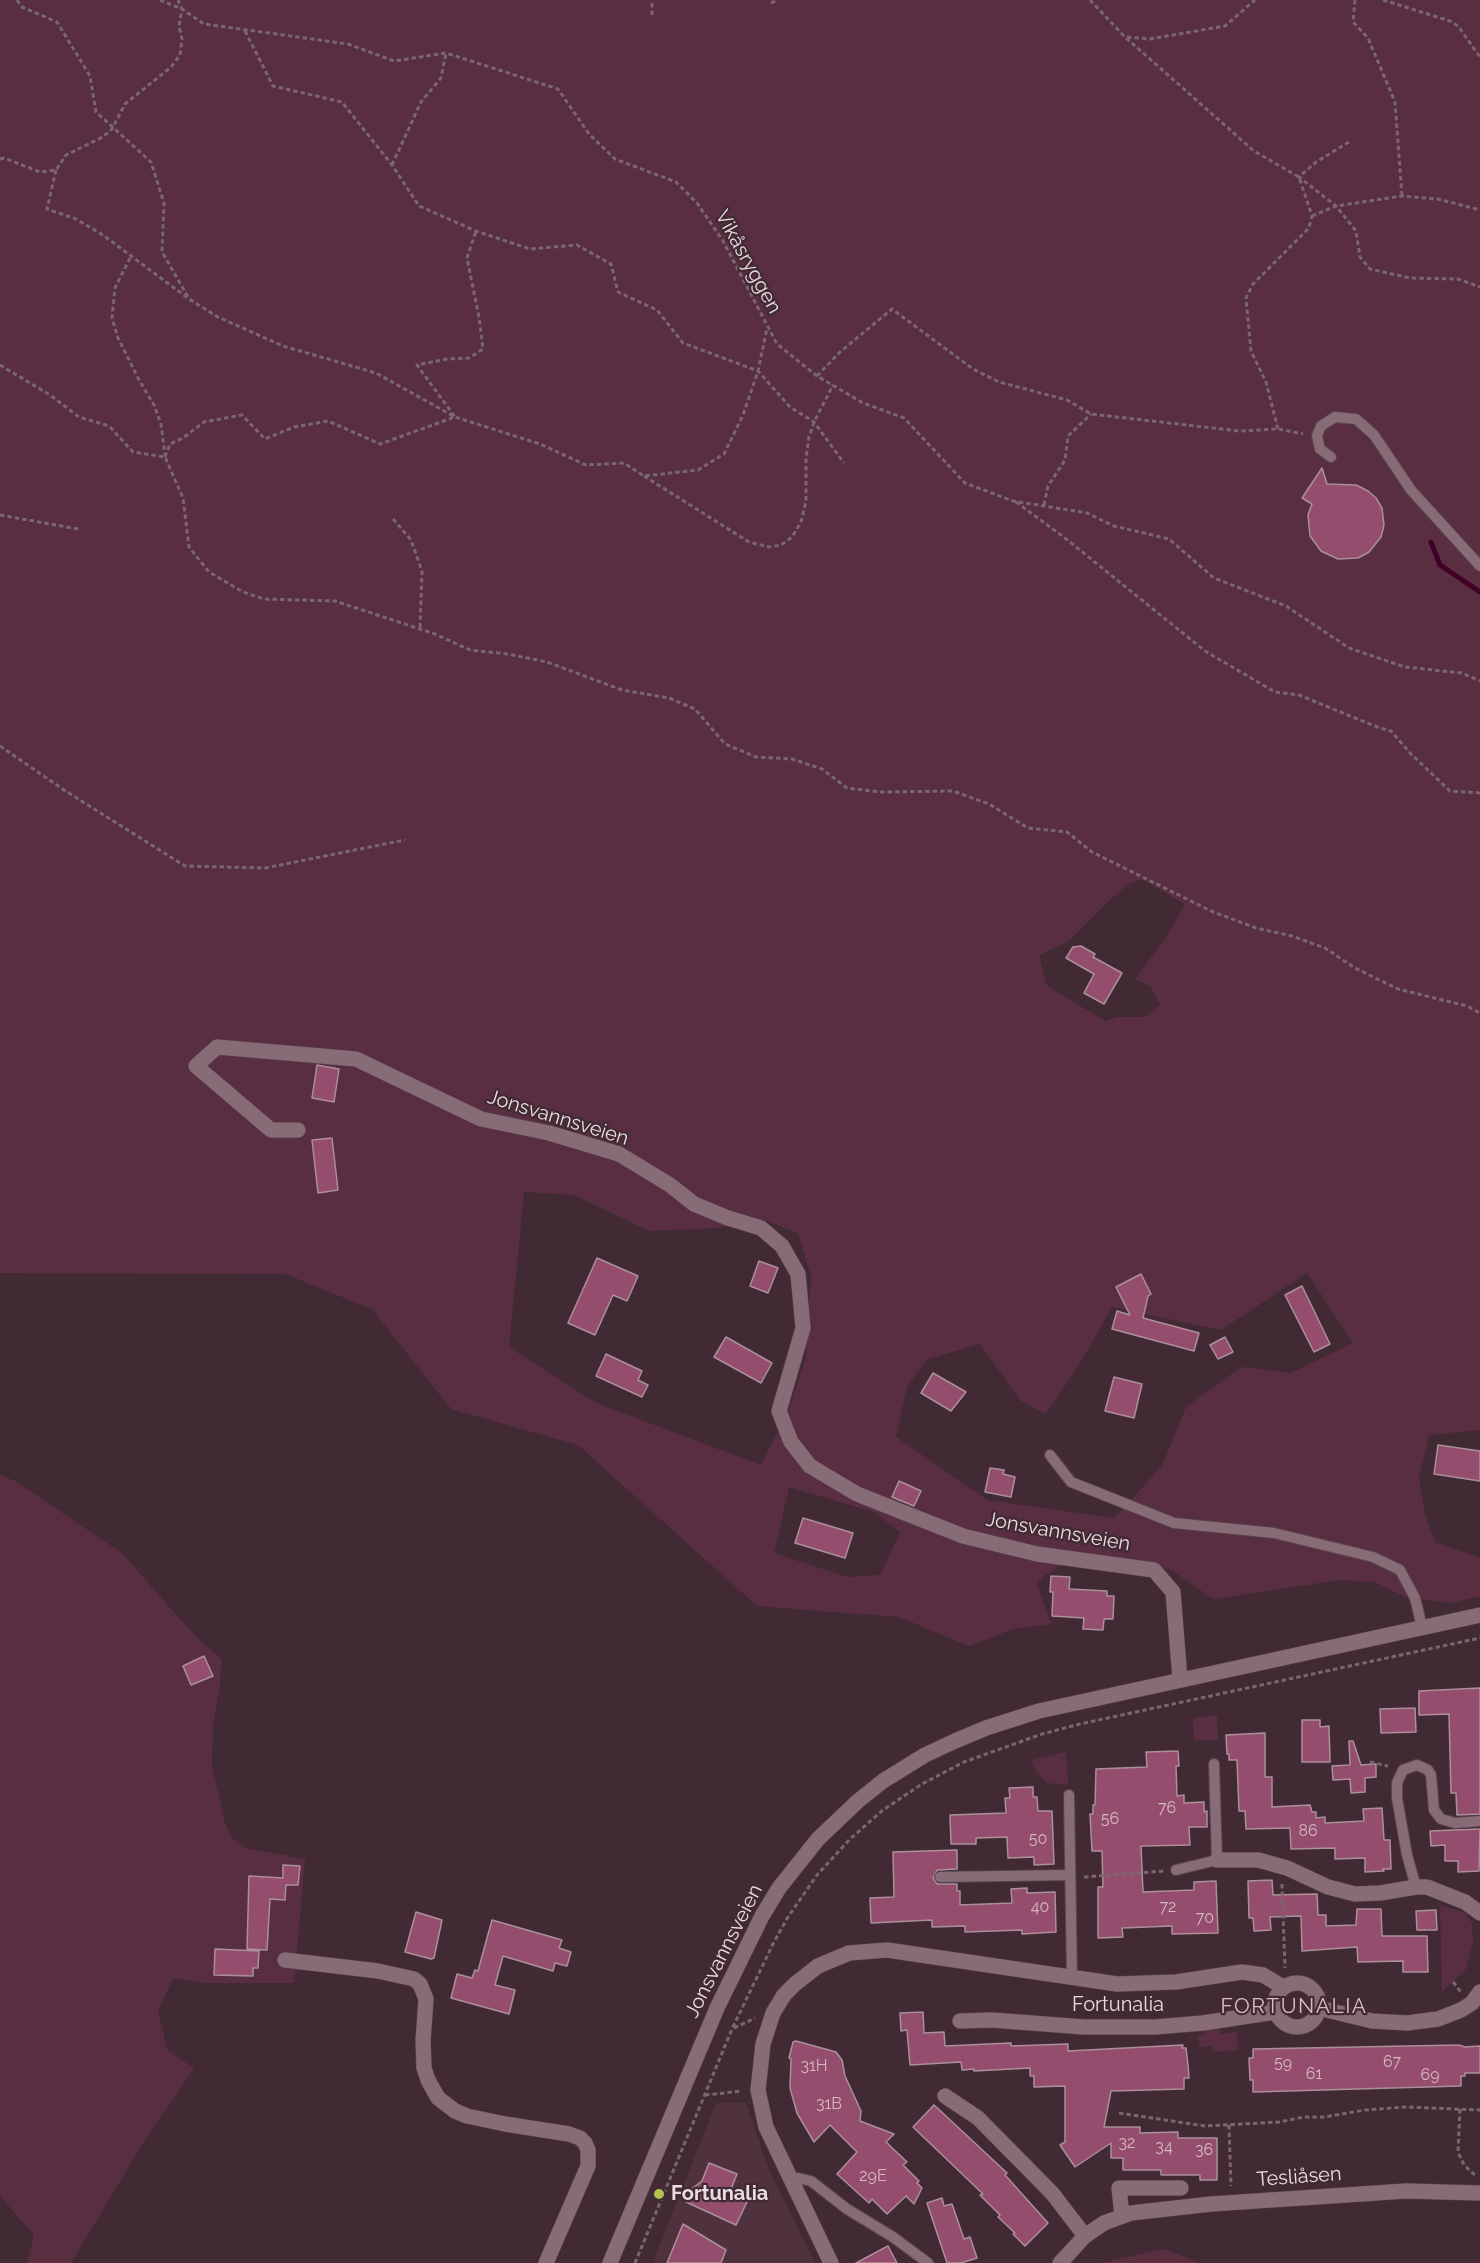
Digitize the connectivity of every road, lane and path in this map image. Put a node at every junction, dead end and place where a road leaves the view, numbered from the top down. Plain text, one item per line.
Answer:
1 (17, 0) edge
2 (160, 0) edge
3 (178, 0) edge
4 (652, 0) edge
5 (778, 0) edge
6 (1090, 0) edge
7 (1255, 0) edge
8 (1356, 0) edge
9 (1383, 0) edge
10 (771, 3) dead end
11 (182, 9) junction
12 (652, 15) dead end
13 (245, 31) junction
14 (1125, 37) junction
15 (446, 53) junction
16 (1480, 57) edge
17 (112, 129) junction
18 (1349, 142) dead end
19 (0, 159) edge
20 (392, 165) junction
21 (56, 170) junction
22 (1299, 177) junction
23 (1402, 196) junction
24 (1336, 206) junction
25 (1480, 210) edge
26 (1312, 216) junction
27 (476, 231) junction
28 (130, 257) junction
29 (1480, 287) edge
30 (189, 299) junction
31 (767, 327) junction
32 (0, 365) edge
33 (758, 371) junction
34 (817, 376) junction
35 (832, 385) junction
36 (1091, 414) junction
37 (455, 417) junction
38 (814, 422) junction
39 (1278, 429) junction
40 (1317, 436) junction
41 (165, 457) junction
42 (1331, 457) dead end
43 (844, 463) dead end
44 (644, 476) junction
45 (1013, 501) junction
46 (1044, 506) junction
47 (0, 514) edge
48 (393, 519) dead end
49 (78, 529) dead end
50 (1480, 566) edge
51 (420, 629) junction
52 (1480, 681) edge
53 (0, 746) edge
54 (1480, 793) edge
55 (405, 840) dead end
56 (1480, 1013) edge
57 (298, 1130) dead end
58 (1050, 1455) dead end
59 (1480, 1615) edge
60 (1422, 1627) junction
61 (1480, 1638) edge
62 (1180, 1679) junction
63 (1370, 1762) dead end
64 (1214, 1764) dead end
65 (1403, 1770) junction
66 (1069, 1795) dead end
67 (1480, 1821) edge
68 (1217, 1860) junction
69 (1282, 1866) junction
70 (1176, 1870) joint
71 (1070, 1875) junction
72 (940, 1877) dead end
73 (1416, 1887) junction
74 (1480, 1913) edge
75 (285, 1960) dead end
76 (1072, 1978) junction
77 (1283, 1988) junction
78 (1477, 2001) edge
79 (1319, 2008) junction
80 (1275, 2012) junction
81 (761, 2015) dead end
82 (960, 2021) dead end
83 (732, 2029) junction
84 (759, 2090) junction
85 (705, 2095) junction
86 (945, 2096) dead end
87 (1460, 2109) junction
88 (1480, 2110) edge
89 (1119, 2114) dead end
90 (1229, 2125) junction
91 (1480, 2180) edge
92 (792, 2182) junction
93 (1181, 2188) dead end
94 (1480, 2193) edge
95 (1231, 2202) junction
96 (1122, 2216) junction
97 (1085, 2236) junction
98 (546, 2263) edge
99 (610, 2263) edge
100 (635, 2263) edge
101 (831, 2263) edge
102 (928, 2263) edge
103 (1059, 2263) edge

1 - 17 path
2 - 11 path, Vikåsryggen
3 - 11 path
4 - 12 path
5 - 10 path
6 - 14 path
7 - 14 path
8 - 23 path
9 - 16 path
11 - 13 path, Vikåsryggen
11 - 17 path
13 - 15 path, Vikåsryggen
13 - 20 path
14 - 22 path
15 - 20 path
15 - 31 path, Vikåsryggen
17 - 21 path
17 - 30 path
18 - 22 path
19 - 21 path
20 - 27 path
21 - 28 path
22 - 24 path
22 - 26 path
23 - 24 path
23 - 25 path
24 - 26 path
24 - 29 path
26 - 39 path
27 - 33 path
27 - 37 path
28 - 30 path
28 - 41 path
30 - 37 path
31 - 33 path
31 - 34 path, Vikåsryggen
32 - 41 path
33 - 38 path
33 - 44 path
34 - 35 path, Vikåsryggen
34 - 36 path
35 - 38 path
35 - 45 path, Vikåsryggen
36 - 39 path
36 - 46 path
37 - 41 path
37 - 44 path
38 - 43 path
38 - 44 path
39 - 40 path
40 - 42 lane
40 - 50 lane
41 - 51 path
45 - 46 path
45 - 54 path
46 - 52 path
47 - 49 path
48 - 51 path
51 - 56 path
53 - 55 path
57 - 62 street, Jonsvannsveien
58 - 60 lane, Jonsvannsveien
59 - 60 street, Jonsvannsveien
60 - 62 street, Jonsvannsveien
61 - 83 path
62 - 99 street, Jonsvannsveien
63 - 65 path
64 - 68 lane
65 - 67 lane
65 - 73 lane
66 - 71 lane, Fortunalia
68 - 69 street
68 - 70 lane
69 - 73 street
69 - 77 path
70 - 71 path
71 - 72 lane
71 - 76 lane, Fortunalia
73 - 74 street
75 - 98 street
76 - 77 street, Fortunalia
76 - 84 street, Fortunalia
77 - 79 street, Fortunalia
77 - 80 street
78 - 79 street
79 - 80 street
80 - 82 street, Fortunalia
81 - 83 path
83 - 85 path
84 - 85 path
84 - 92 street, Fortunalia
85 - 100 path
86 - 97 street
87 - 88 path
87 - 90 path
87 - 91 path
89 - 90 path
90 - 95 path
92 - 101 street, Fortunalia
92 - 102 lane
93 - 96 street
94 - 95 street, Tesliåsen
95 - 96 street, Tesliåsen
96 - 97 street, Tesliåsen
97 - 103 street, Tesliåsen

